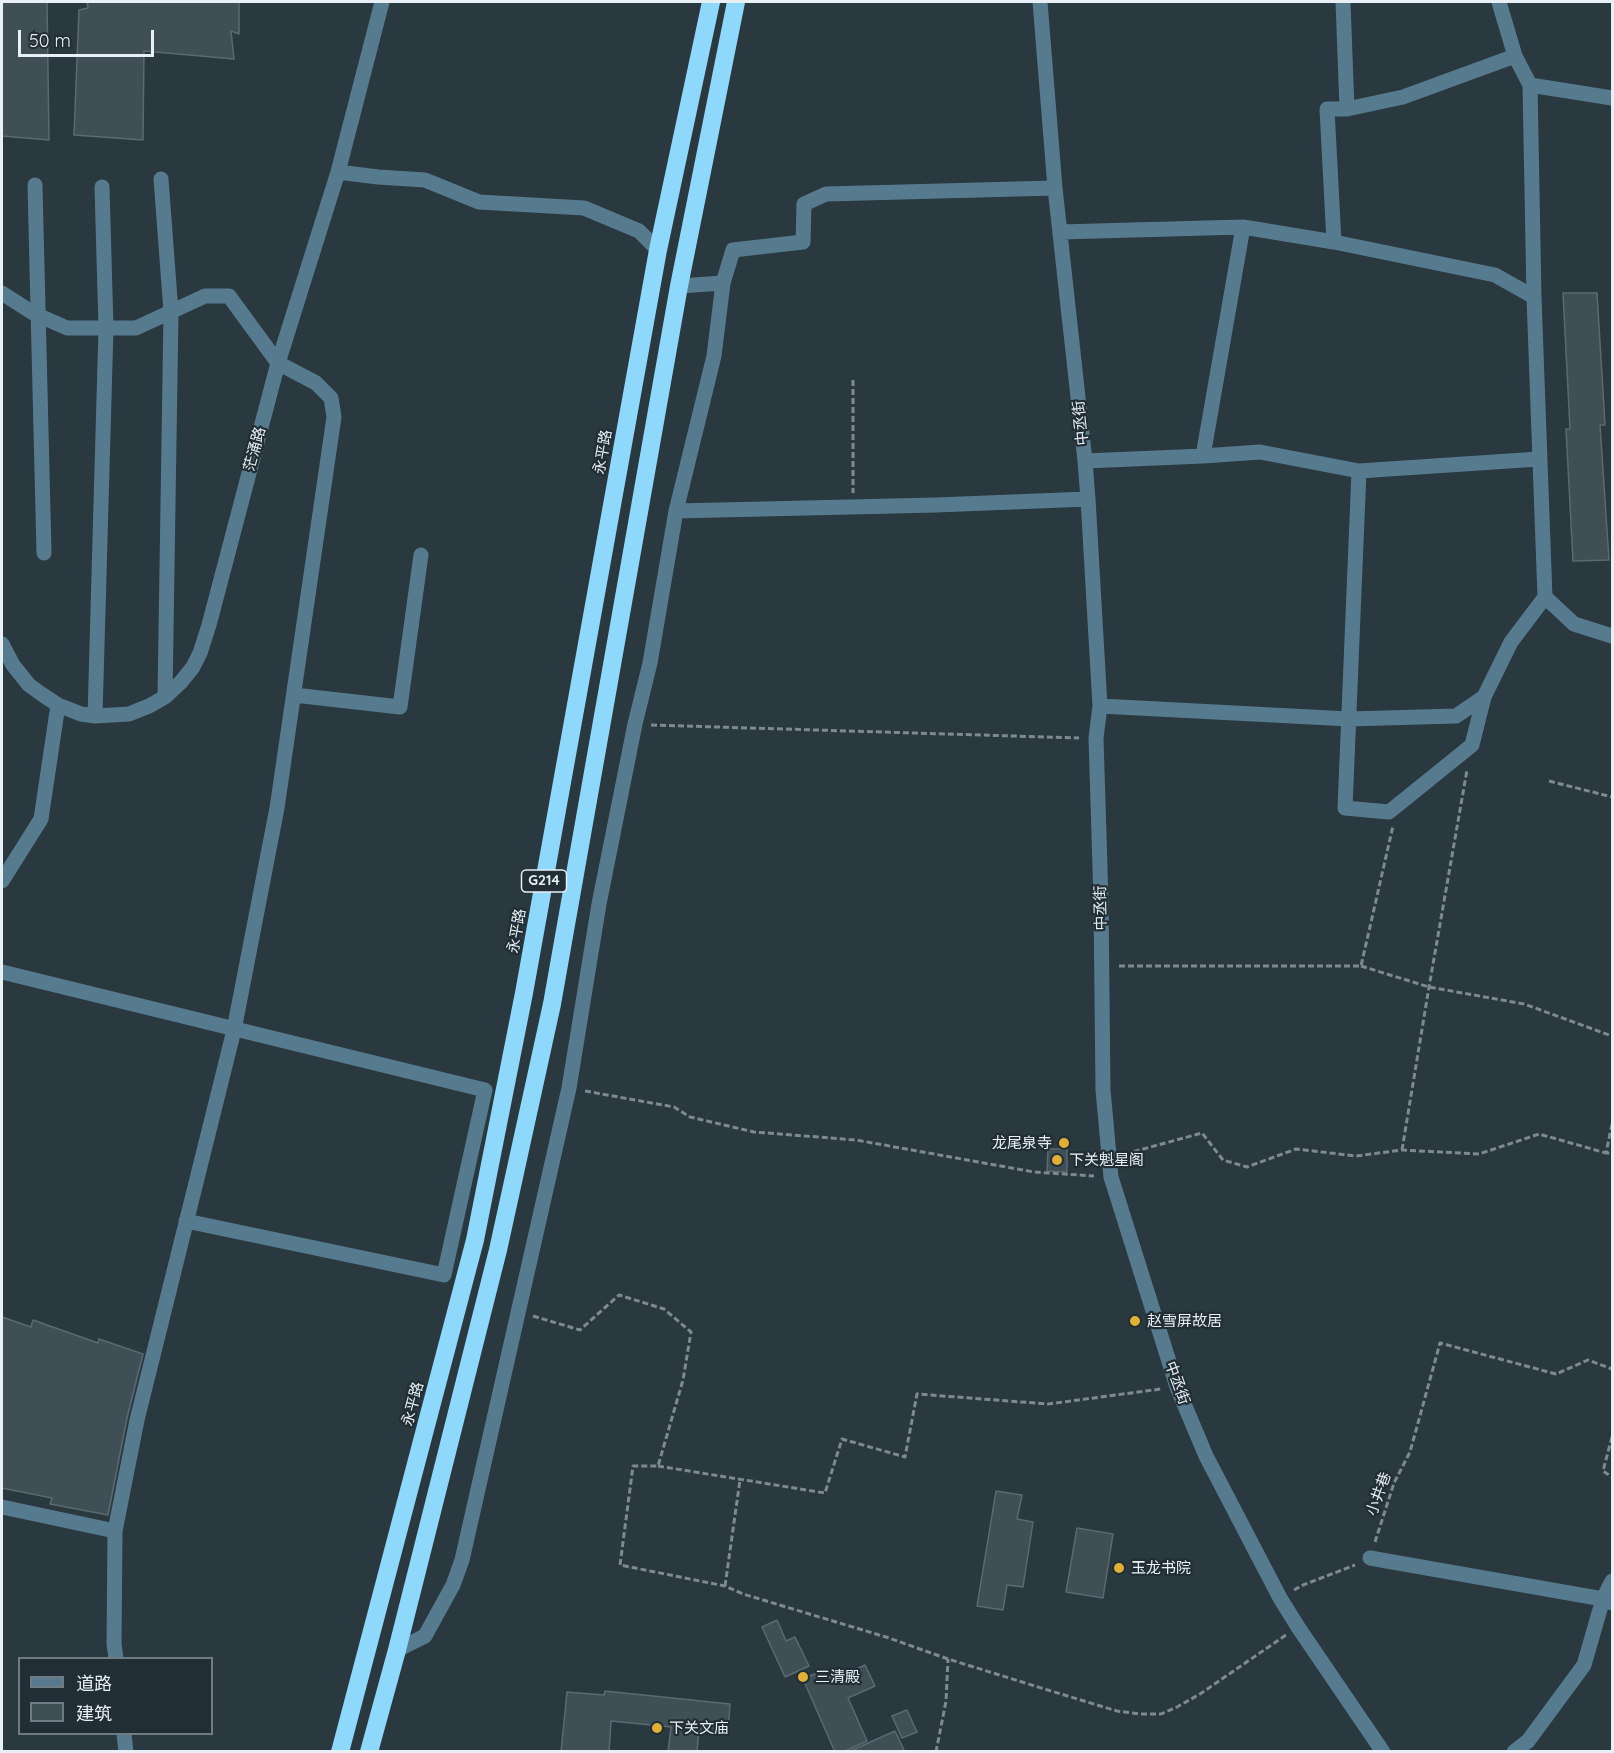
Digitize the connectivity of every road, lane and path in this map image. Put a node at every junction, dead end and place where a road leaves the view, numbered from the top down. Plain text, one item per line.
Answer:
1 (382, 2) edge
2 (711, 2) edge
3 (736, 2) edge
4 (1040, 2) edge
5 (1344, 2) edge
6 (1499, 2) edge
7 (1515, 56) junction
8 (1530, 85) junction
9 (1612, 98) edge
10 (1347, 109) junction
11 (338, 172) junction
12 (161, 179) dead end
13 (34, 185) dead end
14 (102, 188) dead end
15 (1055, 188) junction
16 (1243, 227) junction
17 (1060, 232) junction
18 (1334, 242) junction
19 (658, 250) junction
20 (685, 253) junction
21 (723, 283) junction
22 (679, 286) junction
23 (2, 293) edge
24 (1534, 297) junction
25 (171, 312) junction
26 (39, 316) junction
27 (106, 328) junction
28 (278, 363) junction
29 (853, 380) dead end
30 (1203, 456) junction
31 (1539, 459) junction
32 (1085, 461) junction
33 (1359, 471) junction
34 (1088, 499) junction
35 (853, 506) junction
36 (676, 511) junction
37 (44, 553) dead end
38 (421, 555) dead end
39 (1545, 597) junction
40 (1612, 636) edge
41 (2, 644) edge
42 (294, 694) junction
43 (165, 697) junction
44 (1484, 697) junction
45 (58, 705) junction
46 (1100, 706) junction
47 (95, 716) junction
48 (1349, 719) junction
49 (635, 724) junction
50 (1096, 738) junction
51 (1472, 744) junction
52 (1549, 781) dead end
53 (1612, 797) edge
54 (1399, 804) junction
55 (2, 881) edge
56 (1361, 966) junction
57 (1102, 967) junction
58 (2, 972) edge
59 (1429, 987) junction
60 (234, 1030) junction
61 (1612, 1036) edge
62 (569, 1088) junction
63 (1612, 1124) edge
64 (1402, 1150) junction
65 (1606, 1153) junction
66 (1612, 1153) edge
67 (1109, 1159) junction
68 (1111, 1177) junction
69 (186, 1221) junction
70 (519, 1312) junction
71 (1612, 1369) edge
72 (1177, 1387) junction
73 (1612, 1437) edge
74 (658, 1466) junction
75 (1612, 1477) edge
76 (740, 1480) junction
77 (2, 1508) edge
78 (115, 1532) junction
79 (1370, 1558) junction
80 (1612, 1581) edge
81 (725, 1586) junction
82 (1280, 1598) junction
83 (1608, 1601) edge
84 (1298, 1627) junction
85 (397, 1650) junction
86 (116, 1657) edge
87 (948, 1659) junction
88 (124, 1735) edge
89 (126, 1752) edge
90 (340, 1752) edge
91 (369, 1752) edge
92 (936, 1752) edge
93 (1383, 1752) edge
94 (1514, 1752) edge

1 - 11 street, 茫涌路
2 - 19 highway, 永平路 / G214
3 - 20 highway, G214
4 - 15 street, 中丞街
5 - 10 street
6 - 7 street
7 - 8 street
7 - 10 street
8 - 9 street
8 - 24 street
10 - 18 street
11 - 19 street
11 - 28 street, 茫涌路
12 - 25 street
13 - 26 street
14 - 27 street
15 - 17 street, 中丞街
15 - 21 street
16 - 17 street
16 - 18 street
16 - 30 street
17 - 32 street, 中丞街
18 - 24 street
19 - 20 highway
19 - 90 highway, 永平路 / G214
20 - 22 highway, G214
21 - 22 street
21 - 36 street
22 - 85 highway, G214
23 - 26 street
24 - 31 street
25 - 27 street
25 - 28 street
25 - 43 street
26 - 27 street
26 - 37 street
27 - 47 street
28 - 42 street
28 - 43 street, 茫涌路
29 - 35 path
30 - 32 street
30 - 33 street
31 - 33 street
31 - 39 street
32 - 34 street, 中丞街
33 - 48 street
34 - 35 street
34 - 46 street, 中丞街
35 - 36 street
36 - 49 street
38 - 42 street
39 - 40 street
39 - 44 street
41 - 45 street, 茫涌路
42 - 60 street
43 - 47 street, 茫涌路
44 - 48 street
44 - 51 street
45 - 47 street, 茫涌路
45 - 55 street
46 - 48 street
46 - 50 street, 中丞街
48 - 54 street
49 - 50 path
49 - 62 street
50 - 57 street, 中丞街
51 - 54 street
51 - 59 path
52 - 53 path
54 - 56 path
56 - 57 path
56 - 59 path
57 - 67 street, 中丞街
58 - 60 street
59 - 61 path
59 - 64 path
60 - 69 street
60 - 69 street
62 - 68 path
62 - 70 street
63 - 65 path
64 - 65 path
64 - 67 path
65 - 66 path
67 - 68 street, 中丞街
68 - 72 street, 中丞街
69 - 78 street
70 - 74 path
70 - 85 street
71 - 79 path, 小井巷
72 - 76 path
72 - 82 street, 中丞街
73 - 75 path
74 - 76 path
74 - 81 path
76 - 81 path
77 - 78 street
78 - 86 street
79 - 82 path
79 - 83 street
80 - 83 street
81 - 87 path
82 - 84 street, 中丞街
83 - 94 street
84 - 87 path
84 - 93 street, 中丞街
85 - 91 highway, G214
87 - 92 path
88 - 89 street

